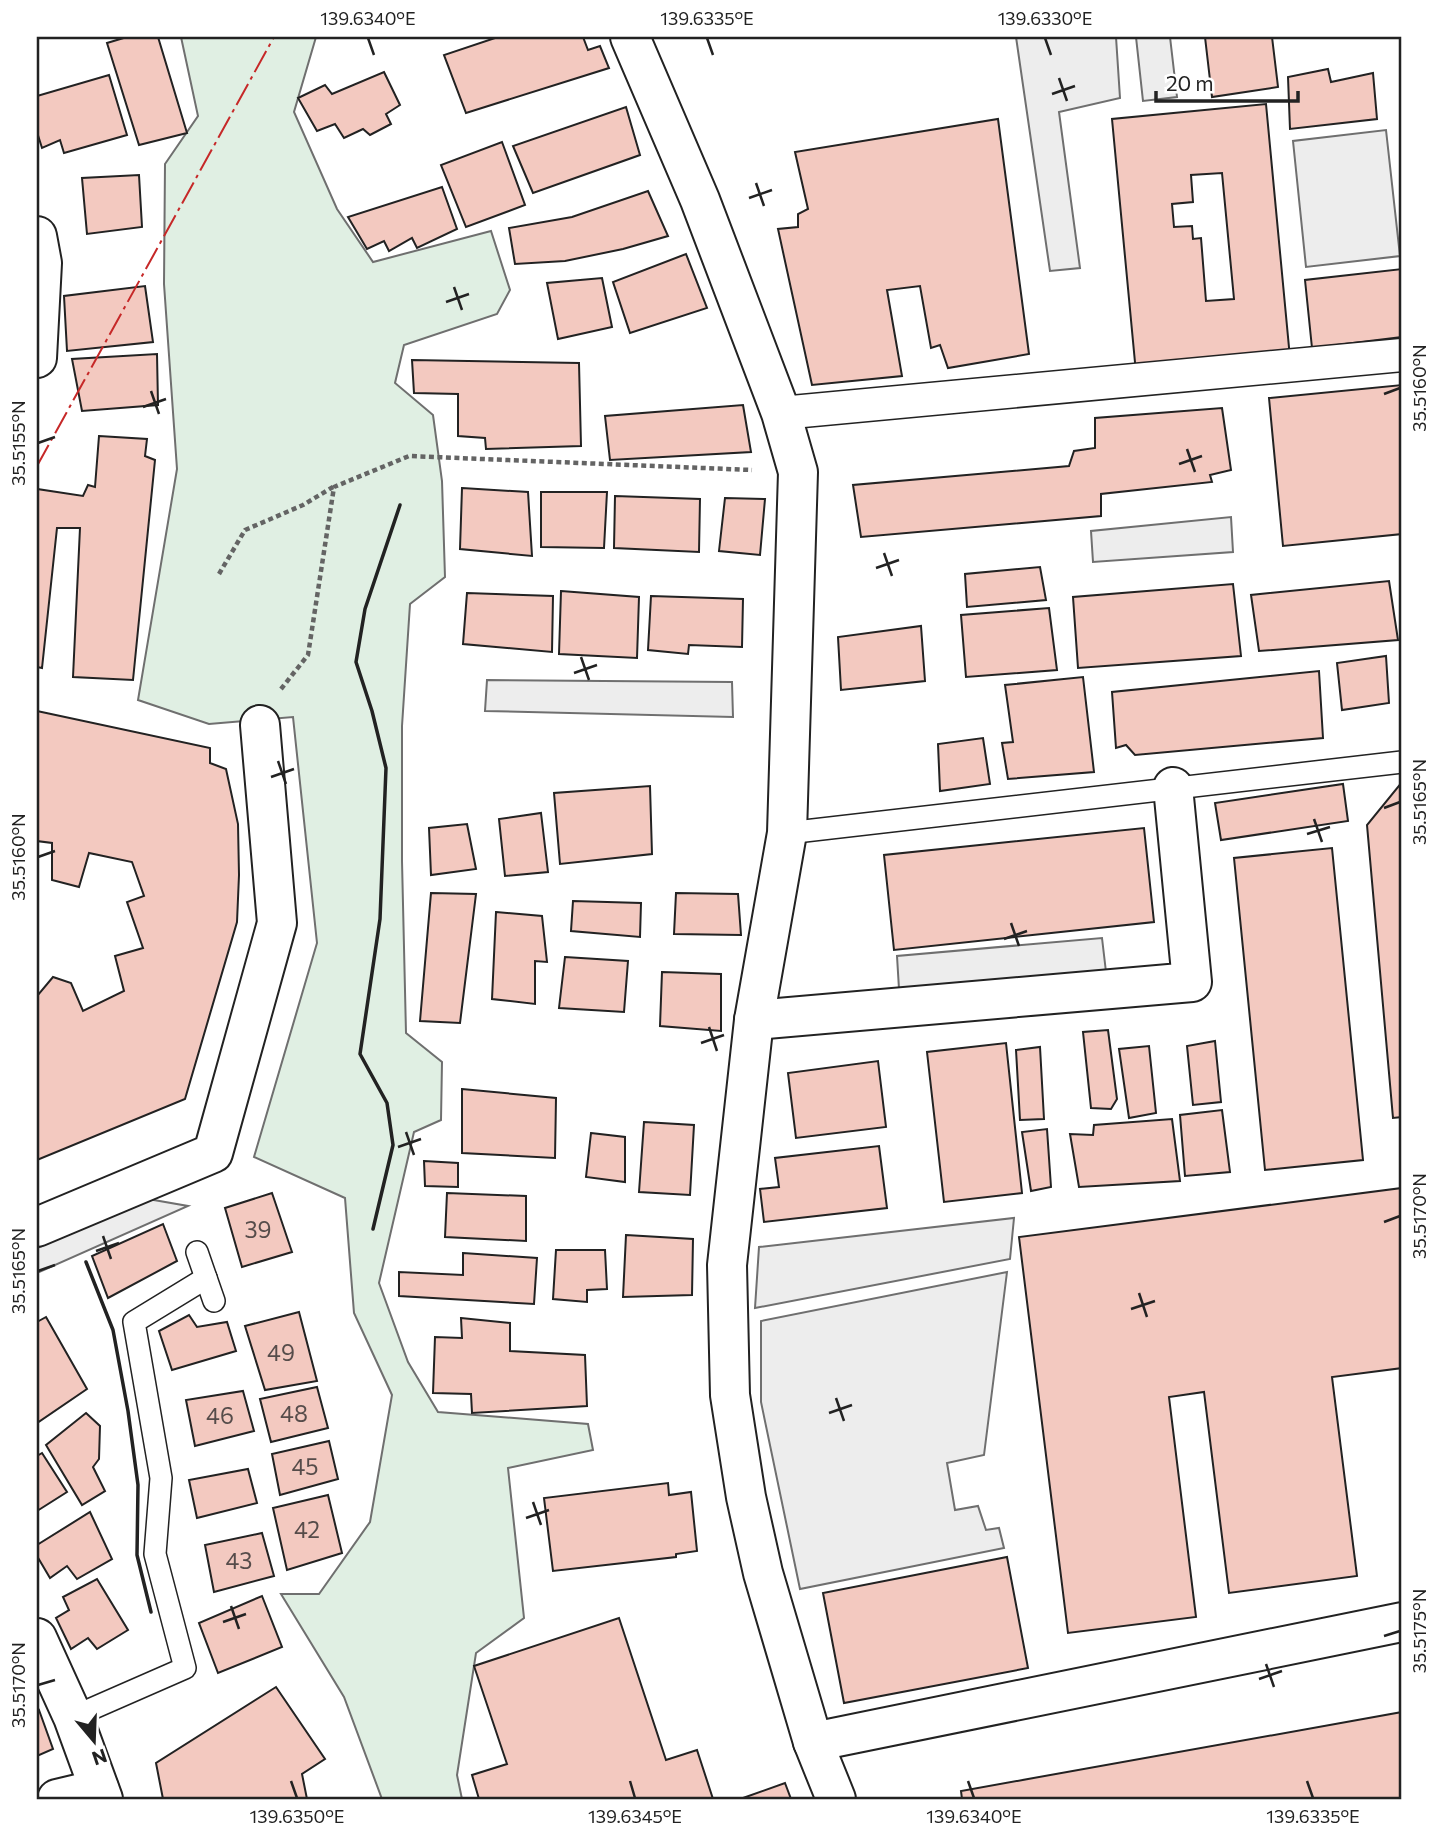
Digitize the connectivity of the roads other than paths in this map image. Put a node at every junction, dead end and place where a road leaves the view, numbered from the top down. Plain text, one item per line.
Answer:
1 (630, 37) edge
2 (37, 236) edge
3 (1402, 355) edge
4 (37, 358) edge
5 (781, 413) junction
6 (267, 711) road end
7 (1402, 762) edge
8 (1173, 787) junction
9 (787, 833) junction
10 (754, 1020) junction
11 (37, 1227) edge
12 (197, 1252) dead end
13 (206, 1278) junction
14 (214, 1301) dead end
15 (1402, 1622) edge
16 (37, 1638) edge
17 (44, 1676) edge
18 (73, 1717) junction
19 (813, 1742) junction
20 (101, 1794) edge
21 (57, 1799) edge
22 (836, 1799) edge

1 - 5 street
2 - 4 street
3 - 5 street
5 - 9 street
6 - 11 street
7 - 8 lane
8 - 9 lane
8 - 10 street
9 - 10 street
10 - 19 street
12 - 13 lane
13 - 14 lane
13 - 18 lane
15 - 19 street
16 - 17 street
17 - 18 street
18 - 20 street
19 - 22 street
20 - 21 street

